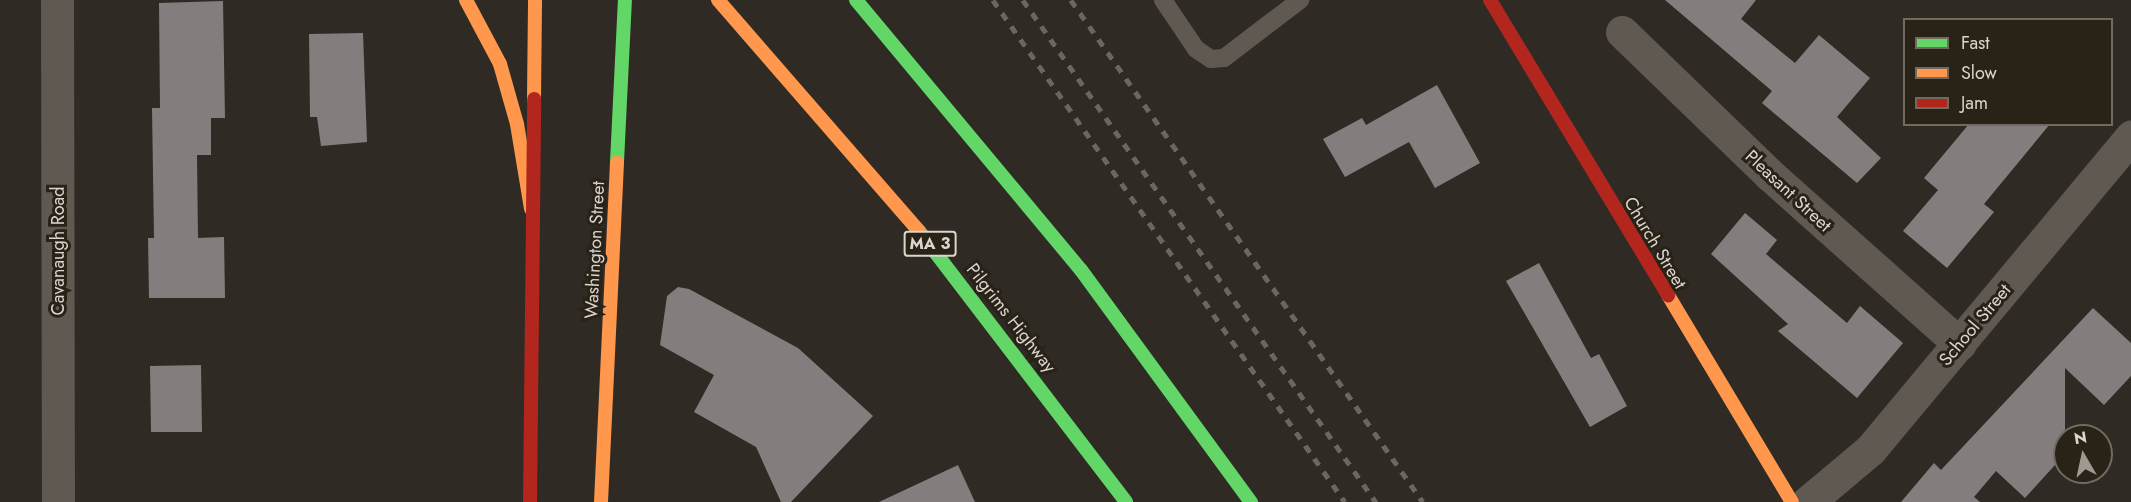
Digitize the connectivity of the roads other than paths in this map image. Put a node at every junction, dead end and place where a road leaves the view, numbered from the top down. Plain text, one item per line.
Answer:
1 (57, 0) edge
2 (466, 0) edge
3 (535, 0) edge
4 (625, 0) edge
5 (718, 0) edge
6 (856, 0) edge
7 (1163, 0) edge
8 (1300, 0) edge
9 (1490, 0) edge
10 (1622, 32) dead end
11 (2131, 137) edge
12 (531, 209) junction
13 (1960, 344) junction
14 (58, 502) edge
15 (530, 502) edge
16 (601, 502) edge
17 (1126, 502) edge
18 (1251, 502) edge
19 (1792, 502) edge
20 (1808, 502) edge

1 - 14 street, Cavanaugh Road
2 - 12 main road
3 - 12 main road
4 - 16 main road, Washington Street
5 - 17 main road, Pilgrims Highway / MA 3
6 - 18 main road
7 - 8 lane
9 - 19 main road, Church Street
10 - 13 street, Pleasant Street
11 - 13 street, School Street
12 - 15 main road
13 - 20 street, School Street

